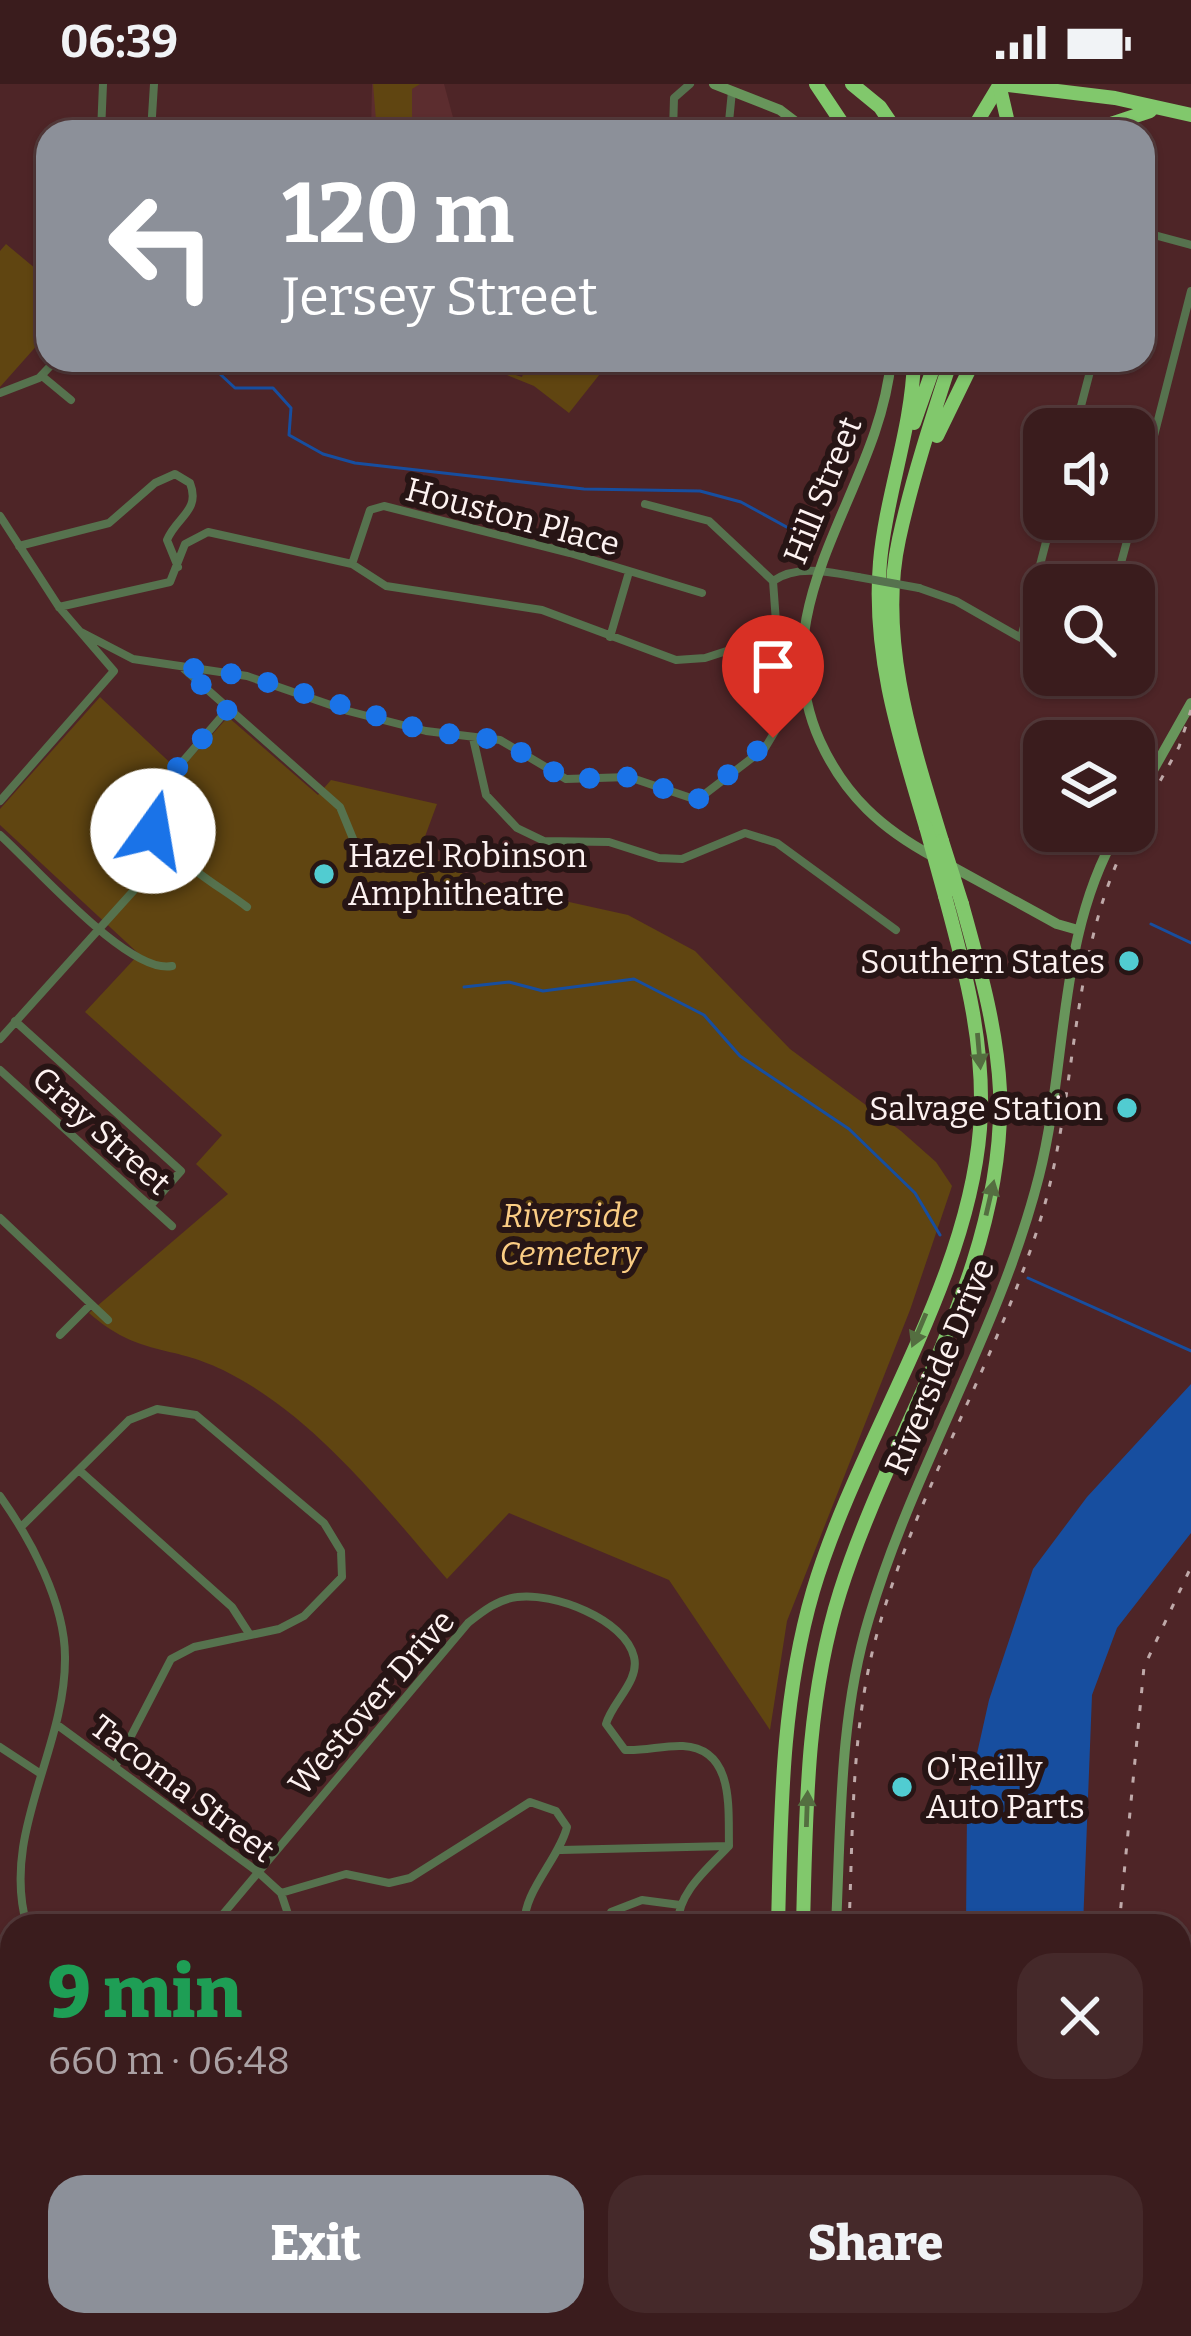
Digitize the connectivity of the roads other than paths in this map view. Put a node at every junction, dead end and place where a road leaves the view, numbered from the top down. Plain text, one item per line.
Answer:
1 (104, 84) edge
2 (154, 84) edge
3 (690, 84) edge
4 (714, 84) edge
5 (852, 84) edge
6 (1000, 84) edge
7 (1022, 86) edge
8 (818, 87) edge
9 (733, 89) junction
10 (1185, 113) edge
11 (102, 120) edge
12 (152, 120) edge
13 (674, 120) edge
14 (729, 120) edge
15 (793, 120) edge
16 (840, 120) edge
17 (889, 120) edge
18 (978, 120) edge
19 (1007, 120) edge
20 (1115, 120) edge
21 (1155, 235) edge
22 (1191, 244) edge
23 (1191, 291) edge
24 (46, 372) edge
25 (890, 372) edge
26 (913, 372) edge
27 (929, 372) edge
28 (949, 372) edge
29 (968, 372) edge
30 (1090, 372) edge
31 (42, 376) junction
32 (0, 392) edge
33 (70, 400) dead end
34 (1080, 408) edge
35 (1155, 431) edge
36 (907, 439) junction
37 (916, 484) junction
38 (645, 504) dead end
39 (0, 516) edge
40 (1047, 540) edge
41 (19, 546) junction
42 (352, 564) junction
43 (178, 567) junction
44 (816, 571) junction
45 (628, 572) junction
46 (772, 581) junction
47 (702, 593) dead end
48 (59, 607) junction
49 (81, 632) junction
50 (776, 635) junction
51 (610, 637) junction
52 (1021, 638) joint
53 (182, 667) junction
54 (1191, 703) edge
55 (228, 709) junction
56 (473, 738) junction
57 (1155, 767) edge
58 (0, 801) edge
59 (0, 835) edge
60 (172, 848) junction
61 (1110, 852) edge
62 (363, 863) dead end
63 (247, 907) dead end
64 (98, 930) junction
65 (896, 930) dead end
66 (1078, 930) junction
67 (172, 966) dead end
68 (15, 1021) junction
69 (0, 1039) edge
70 (0, 1070) edge
71 (150, 1206) junction
72 (0, 1218) edge
73 (172, 1226) dead end
74 (90, 1305) junction
75 (108, 1320) dead end
76 (60, 1335) dead end
77 (80, 1470) junction
78 (0, 1496) edge
79 (21, 1527) junction
80 (250, 1636) junction
81 (56, 1724) junction
82 (0, 1748) edge
83 (115, 1767) junction
84 (40, 1774) junction
85 (729, 1846) junction
86 (561, 1850) junction
87 (258, 1872) junction
88 (281, 1892) junction
89 (680, 1905) junction
90 (24, 1914) edge
91 (223, 1914) edge
92 (288, 1914) edge
93 (525, 1914) edge
94 (610, 1914) edge
95 (679, 1914) edge
96 (778, 1914) edge
97 (803, 1914) edge
98 (837, 1914) edge

1 - 11 street
2 - 12 street
3 - 13 street
4 - 9 main road
5 - 17 highway
6 - 7 highway
6 - 18 highway
6 - 19 highway, bridge
7 - 10 highway
8 - 16 highway
9 - 14 street
9 - 15 main road
10 - 20 highway
21 - 22 street
23 - 35 street
24 - 31 street
25 - 44 main road, Hill Street
26 - 36 highway
27 - 36 highway
28 - 37 highway
29 - 37 highway
30 - 34 street
31 - 32 street
31 - 33 street
36 -> 96 highway, bridge
97 -> 37 highway, bridge
38 - 46 street
39 - 41 street
40 - 52 street
41 - 43 street
41 - 48 street
42 - 43 street
42 - 45 street, Houston Place
42 - 51 street
43 - 48 street
44 - 46 street
44 - 52 street, bridge
44 - 66 main road, Hill Street
45 - 47 street, Houston Place
45 - 51 street, Houston Place
46 - 50 street
48 - 49 street
49 - 53 street
49 - 58 street
50 - 51 street
50 - 56 street
53 - 55 street
53 - 56 street
54 - 57 main road
55 - 60 street
55 - 62 street
56 - 65 street
59 - 64 street
60 - 63 street
60 - 64 street
61 - 66 main road, Riverside Drive
64 - 67 street
64 - 68 street
66 - 98 main road, Riverside Drive
68 - 69 street
68 - 71 street
70 - 71 street, Gray Street
71 - 73 street, Gray Street
72 - 74 street
74 - 75 street
74 - 76 street
77 - 79 street
77 - 80 street
77 - 80 street
78 - 79 street
79 - 81 street
80 - 83 street
81 - 83 street, Tacoma Street
81 - 84 street
82 - 84 street
83 - 87 street, Tacoma Street
84 - 90 street
85 - 86 street
85 - 87 street, Westover Drive
85 - 89 street
86 - 88 street
86 - 93 street
87 - 88 street, Tacoma Street
87 - 91 street
88 - 92 street
89 - 94 street
89 - 95 street

